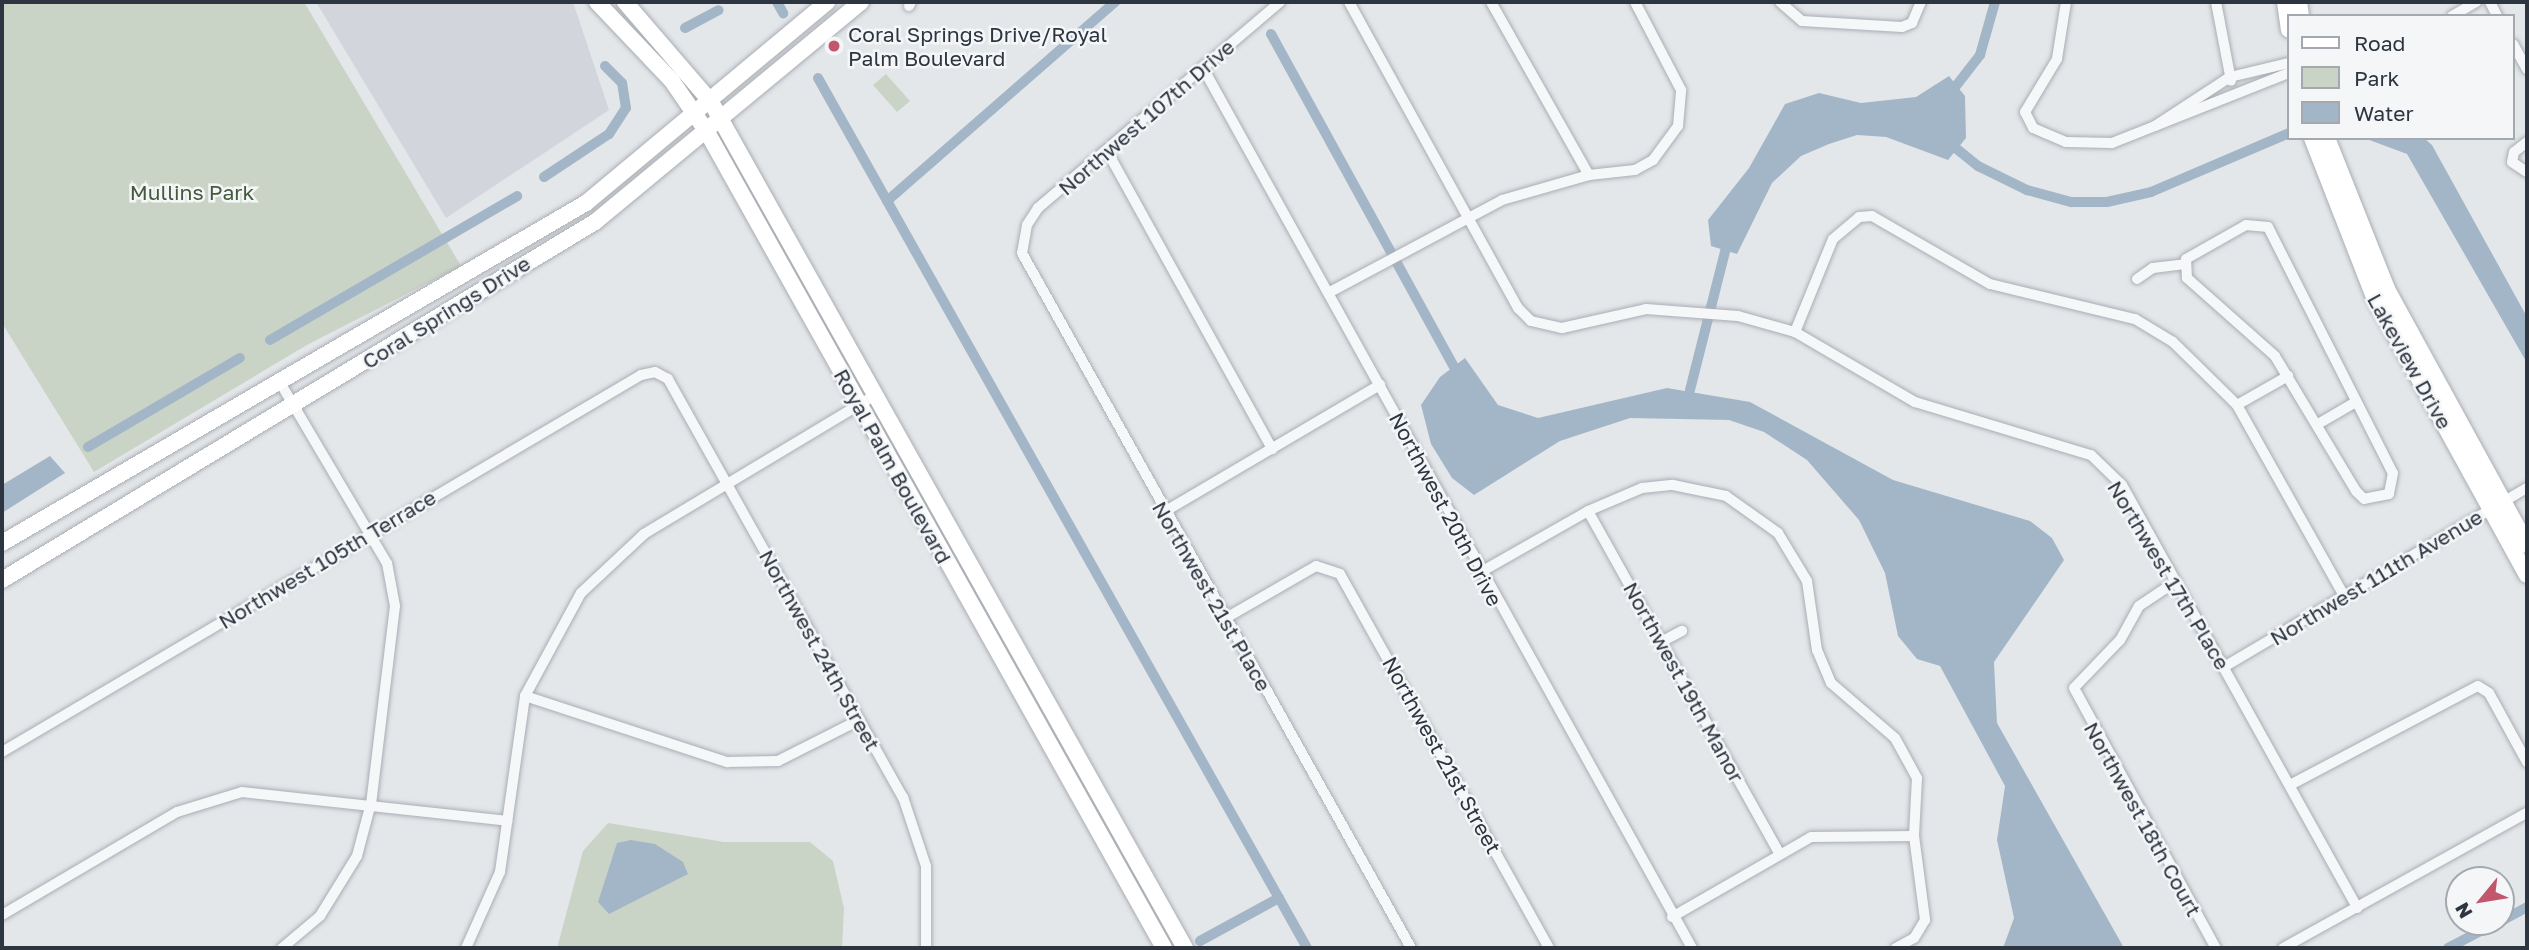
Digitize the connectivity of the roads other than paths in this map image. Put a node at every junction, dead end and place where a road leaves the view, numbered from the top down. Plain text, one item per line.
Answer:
1 (597, 2) edge
2 (625, 2) edge
3 (827, 2) edge
4 (860, 2) edge
5 (1280, 2) edge
6 (1349, 2) edge
7 (1491, 2) edge
8 (1635, 2) edge
9 (1780, 2) edge
10 (2066, 2) edge
11 (2216, 2) edge
12 (2285, 2) edge
13 (2476, 2) edge
14 (1920, 7) edge
15 (2455, 14) edge
16 (2288, 23) edge
17 (2515, 48) edge
18 (2288, 63) edge
19 (1203, 68) junction
20 (2527, 69) edge
21 (2288, 73) edge
22 (2230, 76) junction
23 (2234, 90) junction
24 (711, 102) junction
25 (696, 115) junction
26 (721, 120) junction
27 (2153, 128) junction
28 (707, 132) junction
29 (2313, 140) edge
30 (2328, 140) edge
31 (2527, 142) edge
32 (1107, 151) junction
33 (2527, 172) edge
34 (1589, 175) junction
35 (1468, 217) junction
36 (1023, 240) joint
37 (2185, 264) junction
38 (2137, 279) dead end
39 (1330, 292) junction
40 (1795, 332) junction
41 (656, 372) joint
42 (2288, 376) junction
43 (278, 379) junction
44 (1381, 384) junction
45 (875, 395) junction
46 (2354, 403) junction
47 (859, 404) junction
48 (2237, 405) junction
49 (294, 407) junction
50 (2318, 424) junction
51 (1272, 449) junction
52 (727, 485) junction
53 (2527, 488) edge
54 (2497, 506) junction
55 (1588, 510) junction
56 (1164, 512) junction
57 (369, 534) junction
58 (2, 543) edge
59 (2527, 545) edge
60 (1479, 573) junction
61 (2527, 575) edge
62 (2, 580) edge
63 (2175, 582) junction
64 (2344, 596) junction
65 (1226, 618) junction
66 (1682, 631) dead end
67 (1661, 642) junction
68 (2224, 667) junction
69 (525, 696) junction
70 (859, 720) junction
71 (2, 752) edge
72 (2527, 762) edge
73 (2290, 785) junction
74 (371, 803) junction
75 (2527, 813) edge
76 (507, 821) junction
77 (1914, 836) junction
78 (1780, 854) junction
79 (2357, 908) junction
80 (2, 915) edge
81 (1672, 917) junction
82 (282, 948) edge
83 (466, 948) edge
84 (926, 948) edge
85 (1164, 948) edge
86 (1185, 948) edge
87 (1411, 948) edge
88 (1549, 948) edge
89 (1692, 948) edge
90 (1896, 948) edge
91 (2216, 948) edge
92 (2283, 948) edge

1 - 25 main road, Royal Palm Boulevard
2 - 24 main road, Royal Palm Boulevard
3 - 24 main road, Coral Springs Drive
4 - 26 main road, Coral Springs Drive
5 - 19 street, Northwest 107th Drive
6 - 35 street, Northwest 17th Place
7 - 34 street
8 - 34 street
9 - 14 street
10 - 27 street
11 - 22 street
12 - 16 main road
13 - 15 street
17 - 20 street
18 - 22 street
19 - 32 street, Northwest 107th Drive
19 - 39 street, Northwest 20th Drive
21 - 23 street
22 - 23 street
22 - 27 street
23 - 27 street
24 - 25 main road, Coral Springs Drive
24 - 26 main road, Royal Palm Boulevard
25 - 28 main road, Royal Palm Boulevard
25 - 43 main road, Coral Springs Drive
26 - 28 main road, Coral Springs Drive
26 - 45 main road, Royal Palm Boulevard
28 - 47 main road, Royal Palm Boulevard
28 - 49 main road, Coral Springs Drive
29 - 54 main road, Lakeview Drive
30 - 54 main road, Lakeview Drive
31 - 33 street
32 - 36 street, Northwest 107th Drive
32 - 51 street
34 - 35 street
35 - 39 street
35 - 40 street, Northwest 17th Place
36 - 56 street, Northwest 21st Place
37 - 38 street
37 - 42 street
37 - 46 street
39 - 44 street, Northwest 20th Drive
40 - 48 street
40 - 63 street, Northwest 17th Place
41 - 52 street, Northwest 24th Street
41 - 57 street, Northwest 105th Terrace
42 - 48 street
42 - 50 street
43 - 49 street
43 - 58 main road, Coral Springs Drive
44 - 51 street
44 - 60 street, Northwest 20th Drive
45 - 47 street
45 - 86 main road, Royal Palm Boulevard
46 - 50 street
46 - 50 street
47 - 52 street
47 - 85 main road, Royal Palm Boulevard
48 - 64 street
49 - 57 street
49 - 62 main road, Coral Springs Drive
51 - 56 street
52 - 69 street
52 - 70 street, Northwest 24th Street
53 - 54 street, Northwest 111th Avenue
54 - 59 main road, Lakeview Drive
54 - 61 main road, Lakeview Drive
54 - 64 street, Northwest 111th Avenue
55 - 60 street
55 - 67 street, Northwest 19th Manor
55 - 77 street
56 - 65 street, Northwest 21st Place
57 - 71 street, Northwest 105th Terrace
57 - 74 street
60 - 81 street, Northwest 20th Drive
63 - 68 street, Northwest 17th Place
63 - 91 street, Northwest 18th Court
64 - 68 street, Northwest 111th Avenue
65 - 87 street, Northwest 21st Place
65 - 88 street, Northwest 21st Street
66 - 67 street
67 - 78 street, Northwest 19th Manor
68 - 73 street, Northwest 17th Place
69 - 70 street
69 - 76 street
70 - 84 street, Northwest 24th Street
72 - 73 street
73 - 79 street, Northwest 17th Place
74 - 76 street
74 - 80 street
74 - 82 street
75 - 79 street
76 - 83 street
77 - 78 street
77 - 90 street
78 - 81 street
79 - 92 street
81 - 89 street, Northwest 20th Drive

